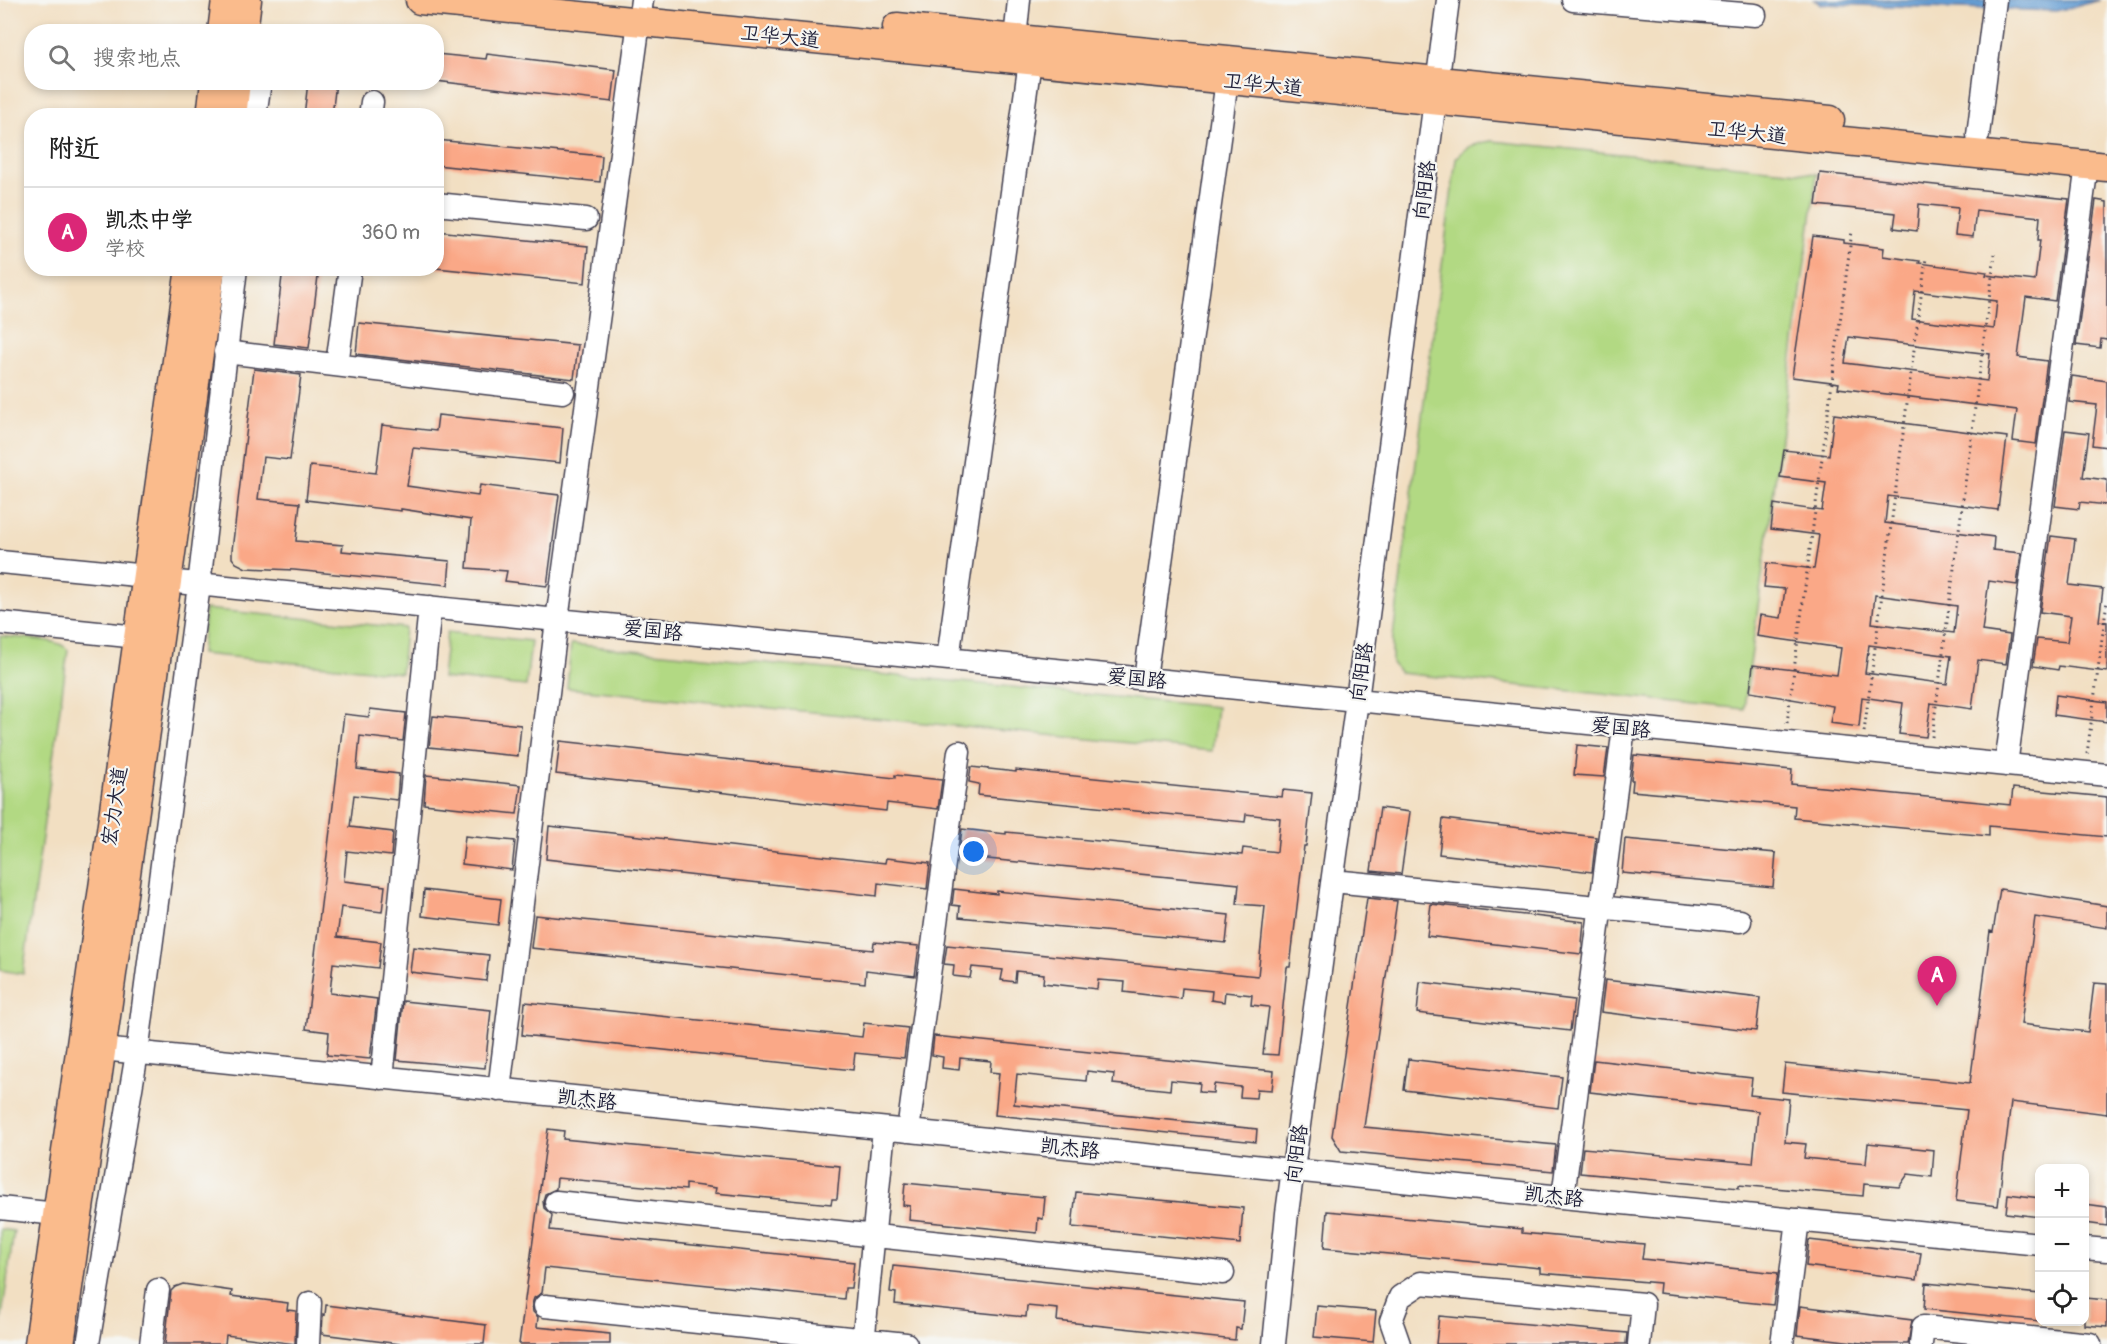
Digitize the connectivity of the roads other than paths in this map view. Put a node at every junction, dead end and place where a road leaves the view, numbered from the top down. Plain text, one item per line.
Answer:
1 (420, 0) edge
2 (1019, 0) edge
3 (1448, 0) edge
4 (1573, 0) edge
5 (1597, 1) edge
6 (636, 6) edge
7 (1994, 6) edge
8 (1755, 15) dead end
9 (1022, 50) junction
10 (1227, 80) junction
11 (214, 90) edge
12 (235, 90) edge
13 (259, 90) edge
14 (1437, 91) junction
15 (212, 108) edge
16 (233, 108) edge
17 (256, 108) edge
18 (1978, 135) junction
19 (2100, 160) edge
20 (444, 205) edge
21 (586, 219) dead end
22 (189, 276) edge
23 (210, 276) edge
24 (235, 276) edge
25 (349, 276) edge
26 (225, 352) junction
27 (337, 366) junction
28 (563, 392) dead end
29 (0, 562) edge
30 (157, 579) junction
31 (199, 585) junction
32 (430, 607) junction
33 (557, 620) junction
34 (0, 623) edge
35 (138, 637) junction
36 (948, 659) junction
37 (1145, 679) junction
38 (1357, 700) junction
39 (1624, 727) junction
40 (959, 752) dead end
41 (2006, 765) junction
42 (2107, 775) edge
43 (1333, 881) junction
44 (1600, 907) junction
45 (1740, 921) dead end
46 (102, 1050) junction
47 (136, 1053) junction
48 (382, 1078) junction
49 (499, 1090) junction
50 (884, 1129) junction
51 (908, 1131) junction
52 (1293, 1170) junction
53 (1563, 1197) junction
54 (556, 1202) dead end
55 (0, 1208) edge
56 (57, 1214) junction
57 (1798, 1220) junction
58 (874, 1236) junction
59 (2035, 1244) edge
60 (2089, 1248) edge
61 (2107, 1250) edge
62 (1223, 1273) dead end
63 (158, 1290) dead end
64 (310, 1303) dead end
65 (545, 1306) dead end
66 (863, 1342) edge
67 (39, 1344) edge
68 (60, 1344) edge
69 (88, 1344) edge
70 (151, 1344) edge
71 (309, 1344) edge
72 (906, 1344) edge
73 (1274, 1344) edge
74 (1399, 1344) edge
75 (1639, 1344) edge
76 (1782, 1344) edge
77 (1921, 1344) edge
78 (2090, 1344) edge

1 - 6 main road, 卫华大道
2 - 9 street
3 - 14 street, 向阳路
4 - 5 street
5 - 8 street
6 - 9 main road, 卫华大道
6 - 33 street
7 - 18 street
9 - 10 main road, 卫华大道
9 - 14 main road, 卫华大道
9 - 36 street
10 - 14 main road, 卫华大道
10 - 37 street
11 - 15 main road
12 - 16 main road
13 - 17 street
14 - 18 main road, 卫华大道
14 - 19 main road, 卫华大道
14 - 38 street, 向阳路
18 - 19 main road, 卫华大道
19 - 41 street
20 - 21 street
22 - 30 main road, 宏力大道
23 - 30 main road, 宏力大道
24 - 26 street
25 - 27 street
26 - 27 street
26 - 31 street
27 - 28 street
29 - 30 street, 爱国路
30 - 31 street, 爱国路
30 - 35 main road, 宏力大道
30 - 46 main road, 宏力大道
31 - 32 street, 爱国路
31 - 47 street
32 - 33 street, 爱国路
32 - 48 street
33 - 36 street, 爱国路
33 - 49 street
34 - 35 street
35 - 56 main road, 宏力大道
36 - 37 street, 爱国路
37 - 38 street, 爱国路
38 - 39 street, 爱国路
38 - 43 street, 向阳路
39 - 41 street, 爱国路
39 - 44 street
40 - 51 street
41 - 42 street, 爱国路
43 - 44 street
43 - 52 street, 向阳路
44 - 45 street
44 - 53 street
46 - 47 street, 凯杰路
46 - 68 main road, 宏力大道
47 - 48 street, 凯杰路
47 - 69 street
48 - 49 street, 凯杰路
49 - 50 street, 凯杰路
50 - 51 street, 凯杰路
50 - 58 street
51 - 52 street, 凯杰路
52 - 53 street, 凯杰路
52 - 73 street, 向阳路
53 - 57 street, 凯杰路
54 - 58 street
55 - 56 street
56 - 67 main road, 宏力大道
57 - 59 street, 凯杰路
57 - 76 street
58 - 62 street
58 - 66 street
60 - 61 street
63 - 70 street
64 - 71 street
65 - 66 street
66 - 72 street
74 - 75 street
77 - 78 street

